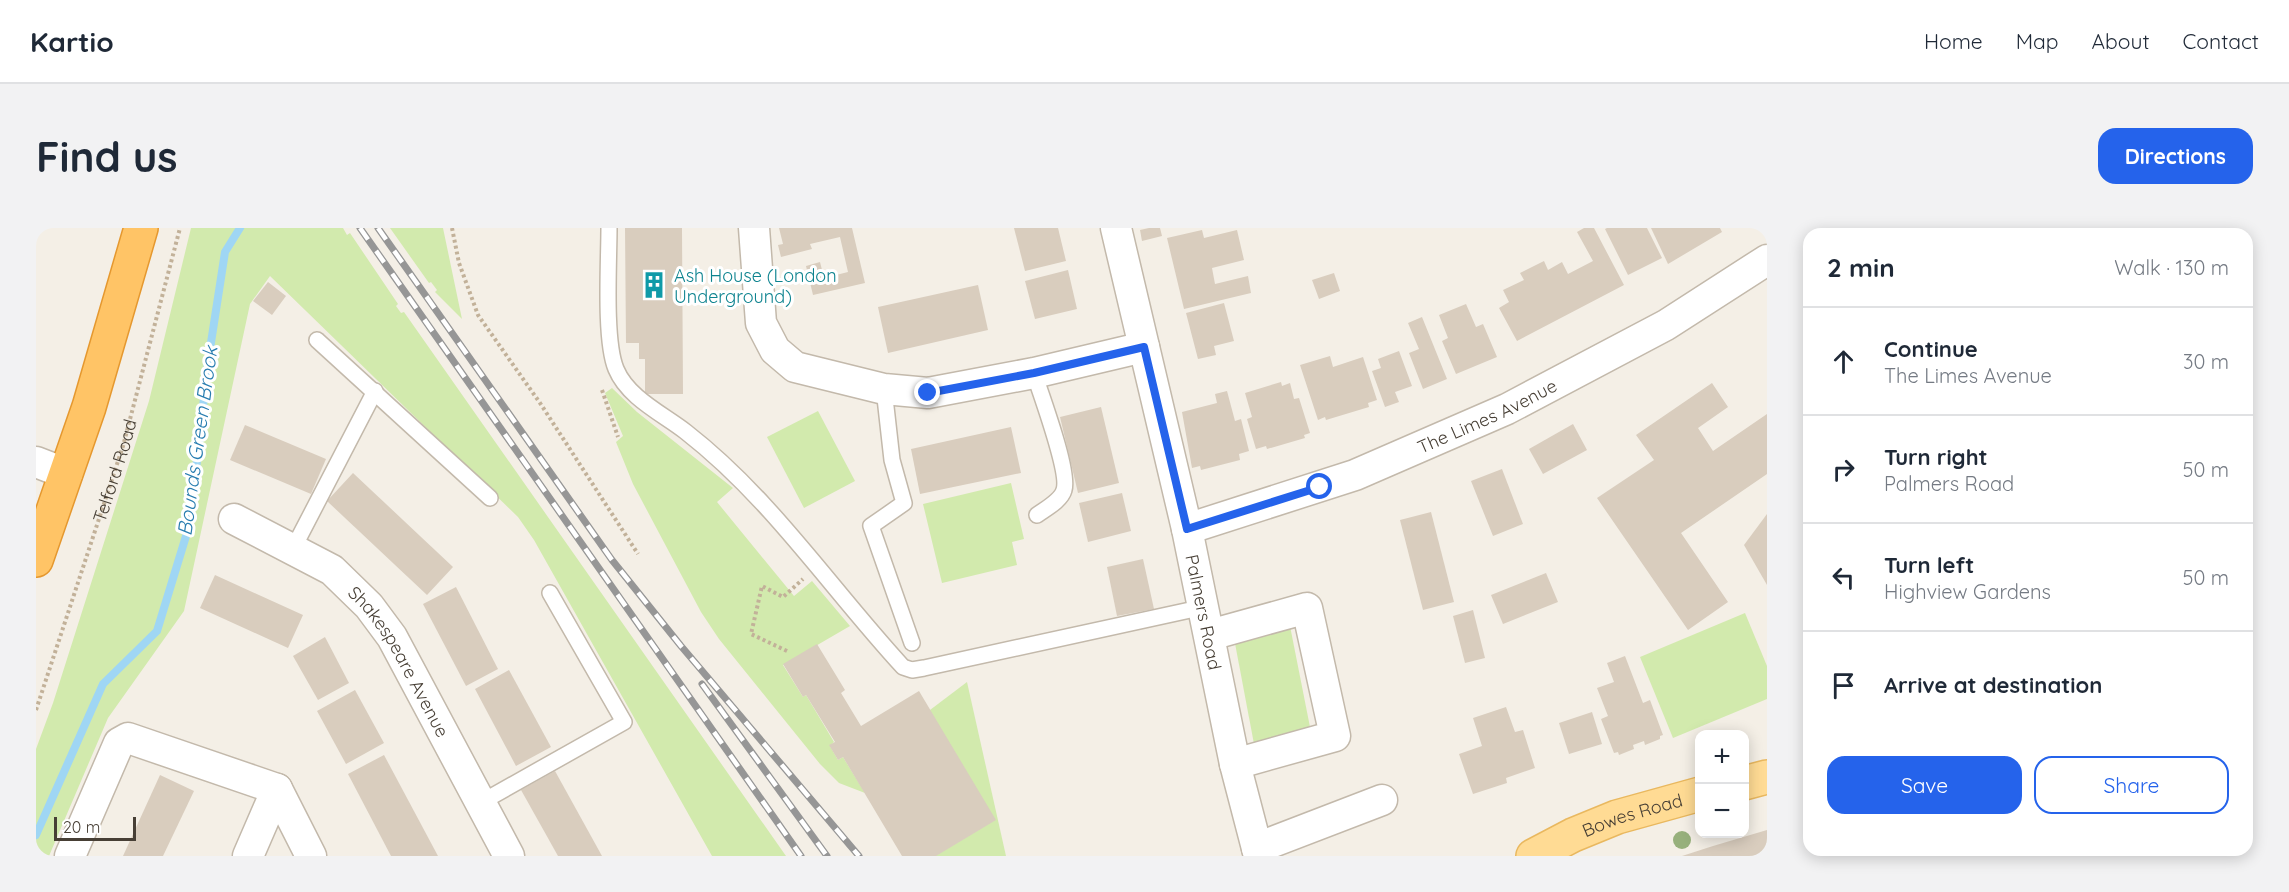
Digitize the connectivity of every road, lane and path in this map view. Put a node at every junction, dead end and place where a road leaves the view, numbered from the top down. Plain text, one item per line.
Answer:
1 (141, 228) edge
2 (180, 228) edge
3 (452, 228) edge
4 (609, 228) edge
5 (754, 228) edge
6 (1116, 228) edge
7 (1767, 260) edge
8 (317, 340) dead end
9 (1144, 347) junction
10 (1034, 373) junction
11 (884, 389) junction
12 (375, 392) junction
13 (36, 462) edge
14 (67, 474) junction
15 (490, 498) dead end
16 (1036, 515) dead end
17 (234, 519) dead end
18 (1187, 529) junction
19 (293, 549) junction
20 (638, 554) dead end
21 (36, 560) edge
22 (818, 567) junction
23 (550, 593) dead end
24 (1207, 621) junction
25 (912, 643) dead end
26 (787, 651) dead end
27 (36, 711) edge
28 (1235, 764) junction
29 (1767, 777) edge
30 (1749, 782) edge
31 (277, 789) junction
32 (1695, 795) edge
33 (1382, 800) dead end
34 (480, 803) junction
35 (1258, 852) edge
36 (70, 856) edge
37 (248, 856) edge
38 (311, 856) edge
39 (509, 856) edge
40 (1534, 856) edge

1 - 14 highway
2 - 27 path, Telford Road
3 - 20 path
4 - 22 lane
5 - 11 street
6 - 9 street, Palmers Road
7 - 18 street, The Limes Avenue
8 - 12 lane
9 - 10 street
9 - 18 street, Palmers Road
10 - 11 street
10 - 16 lane
11 - 25 lane
12 - 15 lane
12 - 19 lane
13 - 14 street
14 - 21 highway
17 - 19 street, Shakespeare Avenue
18 - 24 street, Palmers Road
19 - 34 street, Shakespeare Avenue
22 - 24 lane
22 - 26 path
23 - 34 lane
24 - 28 street, Palmers Road
24 - 28 street
28 - 35 street, Palmers Road
29 - 30 main road
31 - 36 street
31 - 37 street
31 - 38 street
32 - 40 main road, Bowes Road
33 - 35 street
34 - 39 street, Shakespeare Avenue

